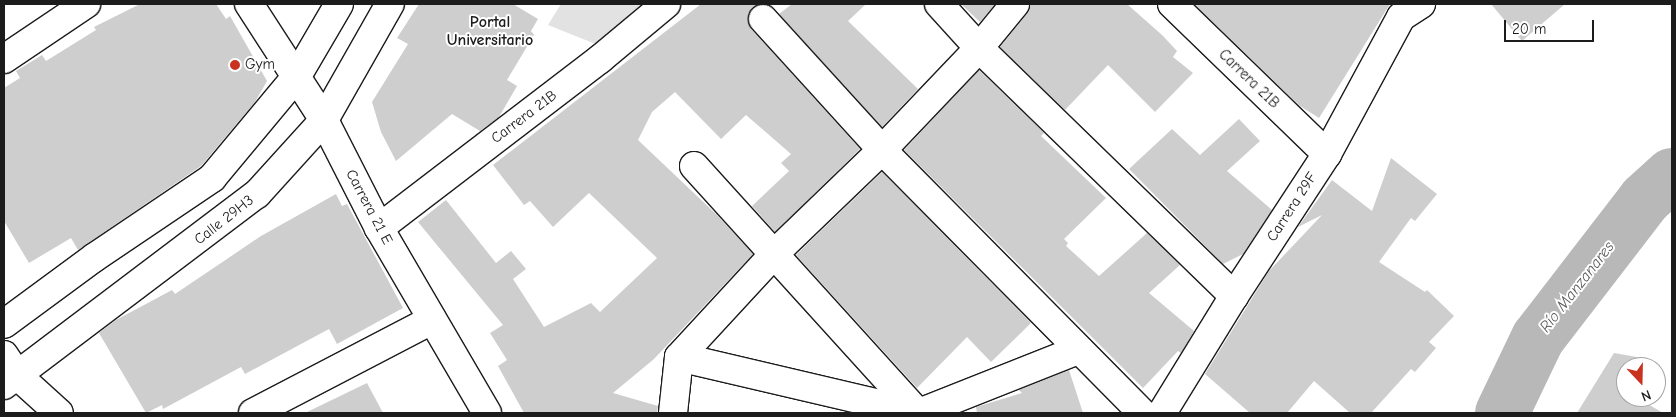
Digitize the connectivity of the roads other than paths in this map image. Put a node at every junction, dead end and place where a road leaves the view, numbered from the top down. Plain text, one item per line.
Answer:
1 (86, 4) edge
2 (249, 4) edge
3 (339, 4) edge
4 (390, 4) edge
5 (666, 4) edge
6 (939, 4) edge
7 (1015, 4) edge
8 (1172, 4) edge
9 (1403, 8) edge
10 (763, 19) dead end
11 (980, 48) junction
12 (4, 59) edge
13 (297, 76) junction
14 (324, 120) junction
15 (882, 150) junction
16 (1327, 154) junction
17 (694, 166) dead end
18 (379, 228) junction
19 (775, 253) junction
20 (1234, 296) junction
21 (432, 320) junction
22 (4, 324) edge
23 (1078, 350) junction
24 (679, 357) junction
25 (8, 372) edge
26 (292, 404) edge
27 (59, 413) edge
28 (253, 413) edge
29 (487, 413) edge
30 (673, 413) edge
31 (918, 413) edge
32 (1142, 413) edge
33 (1162, 413) edge

1 - 12 street
2 - 13 street, Carrera 21 E
3 - 13 street
4 - 14 street, Calle 29H3
5 - 18 street, Carrera 21B
6 - 11 street
7 - 11 street
8 - 16 street, Carrera 21B
9 - 16 street, Carrera 29F
10 - 15 street
11 - 15 street
11 - 20 street
13 - 14 street, Carrera 21 E
13 - 22 street
14 - 18 street, Carrera 21 E
14 - 25 street, Calle 29H3
15 - 19 street
15 - 23 street
16 - 20 street, Carrera 29F
17 - 19 street
18 - 21 street, Carrera 21 E
19 - 24 street
19 - 31 street
20 - 33 street, Carrera 29F
21 - 26 street
21 - 29 street, Carrera 21 E
23 - 31 street
23 - 32 street
24 - 30 street
24 - 31 street
25 - 27 street
26 - 28 street

